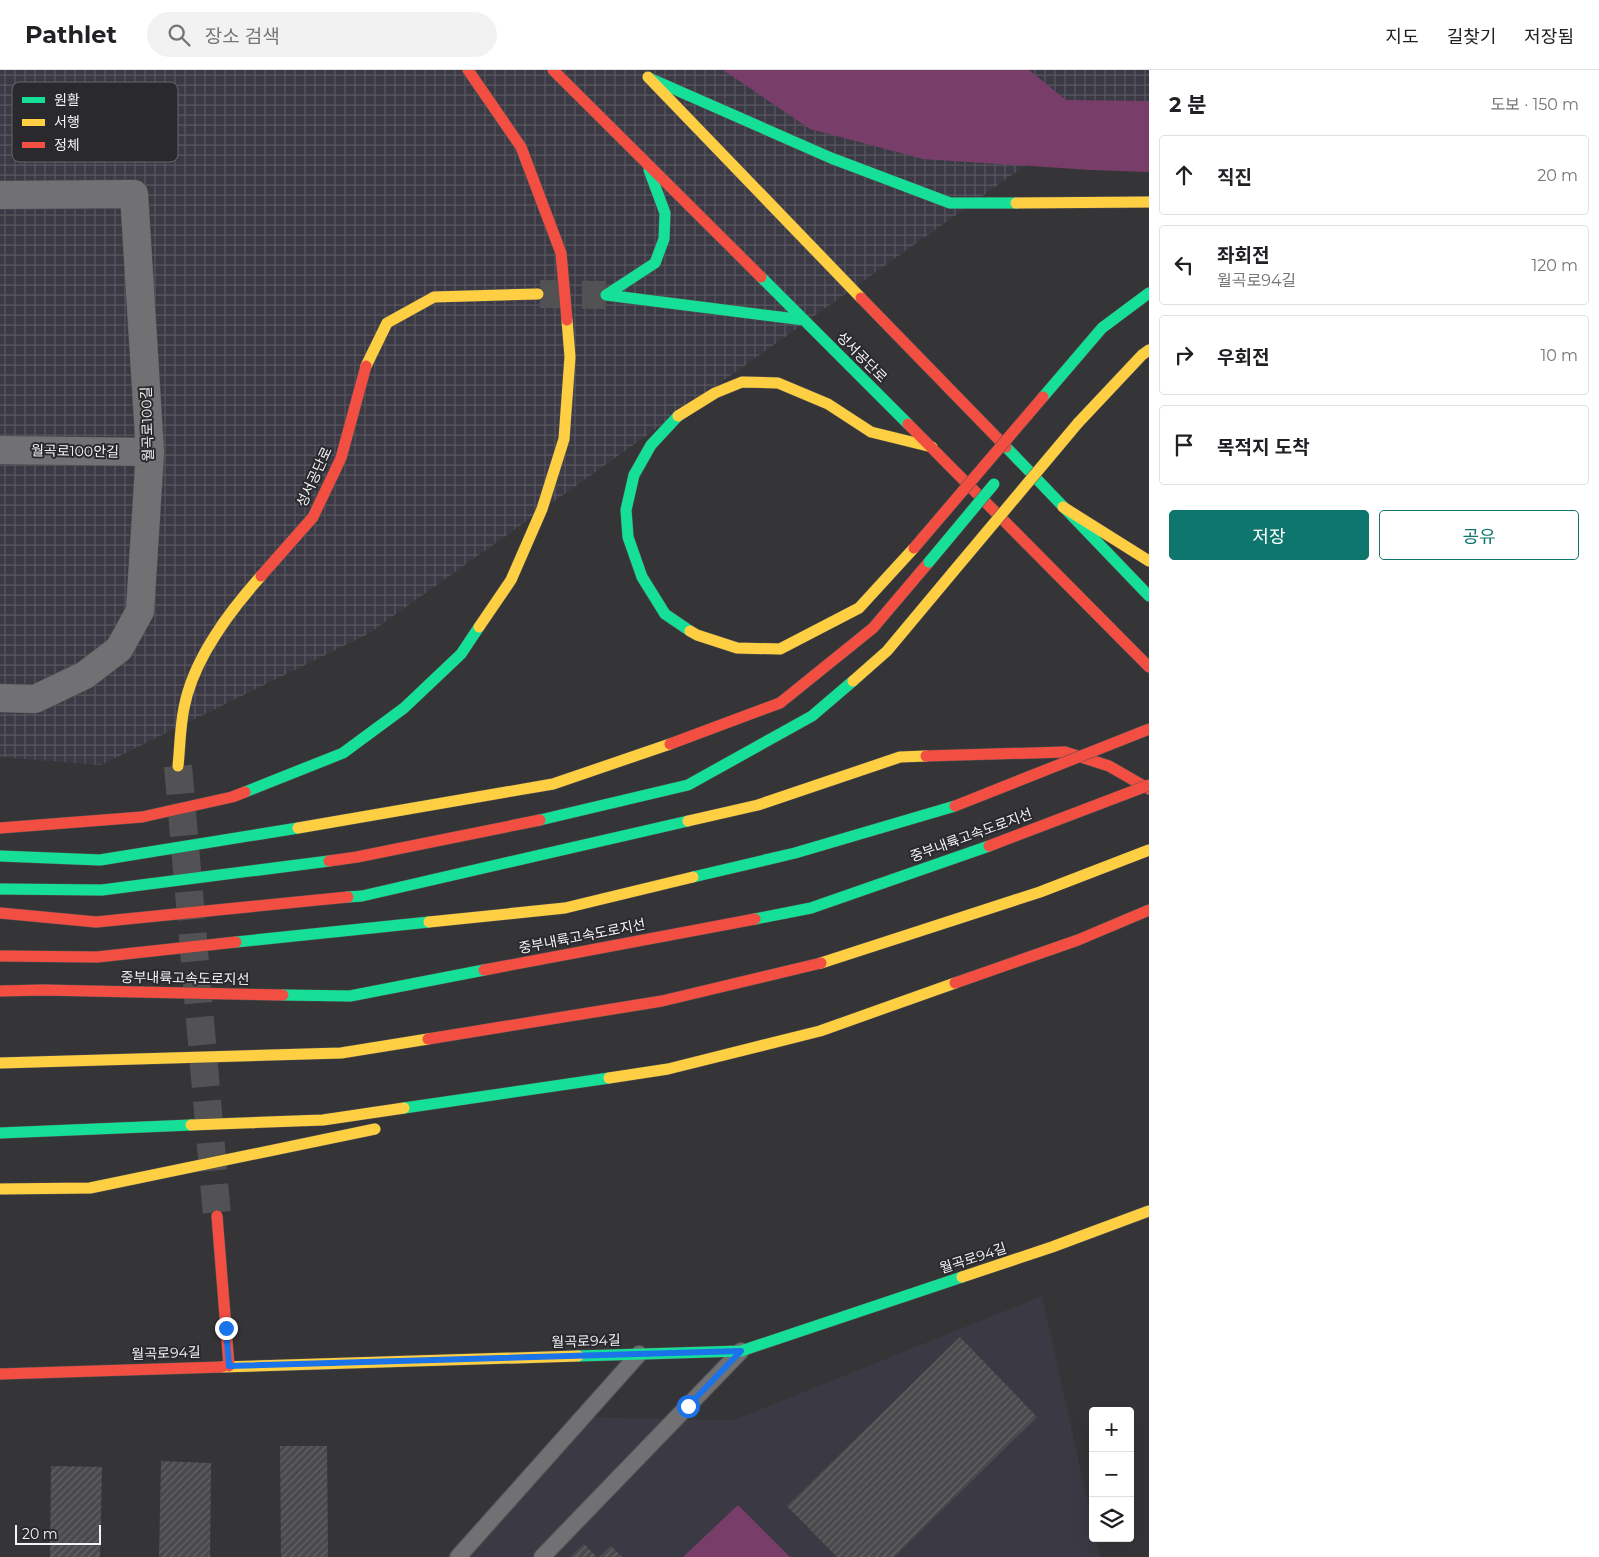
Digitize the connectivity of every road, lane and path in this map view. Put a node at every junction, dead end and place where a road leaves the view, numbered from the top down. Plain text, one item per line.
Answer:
1 (468, 70) edge
2 (553, 70) edge
3 (645, 74) edge
4 (646, 160) junction
5 (0, 196) edge
6 (1149, 202) edge
7 (1149, 293) edge
8 (538, 294) tunnel mouth
9 (804, 320) junction
10 (1149, 350) edge
11 (932, 447) junction
12 (1024, 448) dead end
13 (0, 450) edge
14 (150, 452) junction
15 (1011, 463) dead end
16 (999, 478) dead end
17 (1063, 507) junction
18 (1149, 561) edge
19 (1149, 596) edge
20 (1149, 667) edge
21 (0, 698) edge
22 (1149, 730) edge
23 (178, 766) tunnel mouth
24 (1149, 785) edge
25 (1149, 789) edge
26 (0, 828) edge
27 (1149, 850) edge
28 (0, 856) edge
29 (0, 889) edge
30 (1149, 910) edge
31 (0, 913) edge
32 (0, 956) edge
33 (0, 991) edge
34 (0, 1063) edge
35 (668, 1069) junction
36 (472, 1109) dead end
37 (384, 1128) dead end
38 (0, 1133) edge
39 (0, 1189) edge
40 (1149, 1211) edge
41 (216, 1216) tunnel mouth
42 (741, 1351) junction
43 (639, 1354) junction
44 (229, 1366) junction
45 (0, 1374) edge
46 (458, 1557) edge
47 (542, 1557) edge

1 - 26 main road
2 - 4 main road, 성서공단로
3 - 6 main road
3 - 17 main road
4 - 9 main road, 성서공단로
4 - 9 main road
5 - 14 street, 월곡로100길
7 - 11 main road, bridge
8 - 23 main road, 성서공단로
9 - 11 main road, 성서공단로
10 - 29 main road, bridge
11 - 20 main road, 성서공단로
12 - 15 main road
13 - 14 street, 월곡로100안길
14 - 21 street, 월곡로100길
16 - 28 main road, bridge
17 - 18 main road
17 - 19 main road
22 - 32 main road, bridge
24 - 33 main road, 중부내륙고속도로지선, bridge
25 - 31 main road
27 - 34 main road
30 - 35 main road
35 - 36 main road
35 - 38 main road
37 - 39 main road
40 - 42 main road, 월곡로94길
41 - 44 main road
42 - 43 main road, 월곡로94길
42 - 47 lane
43 - 44 main road, 월곡로94길
43 - 46 lane
44 - 45 main road, 월곡로94길

